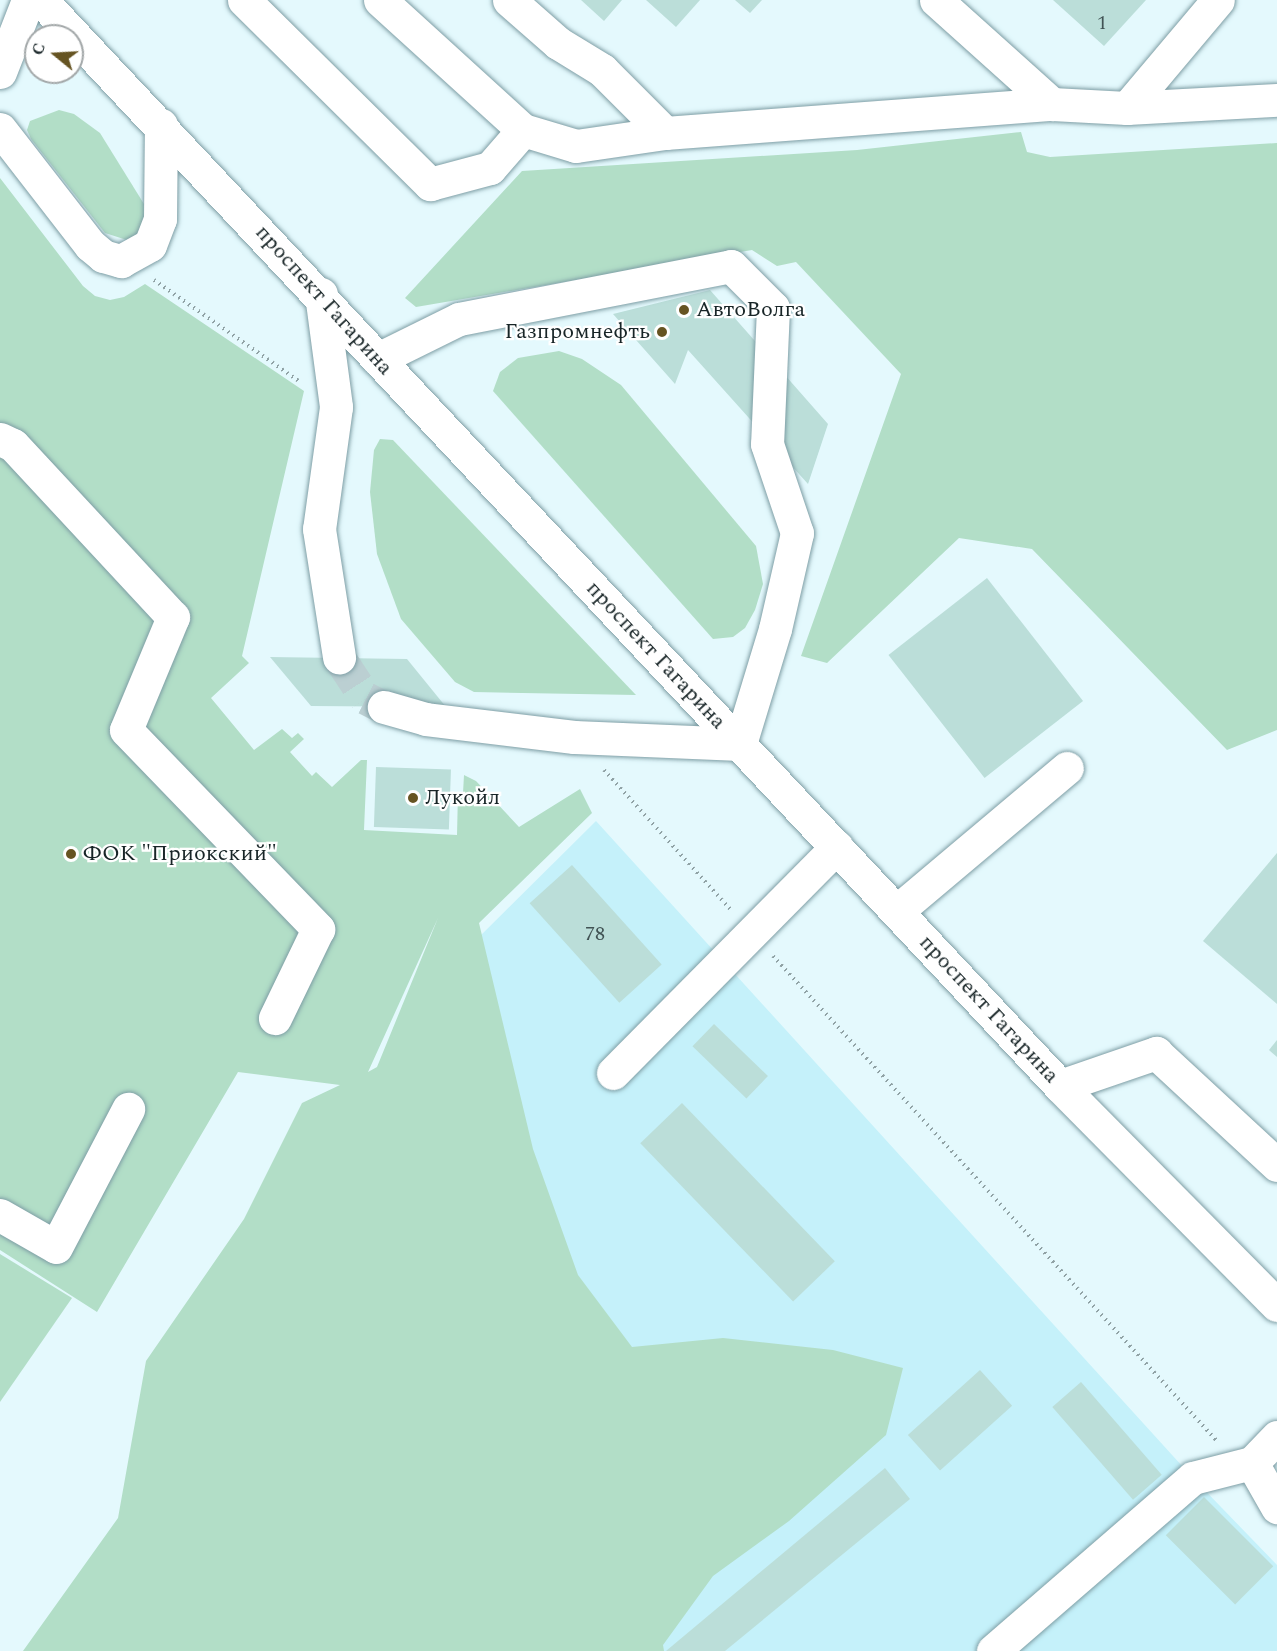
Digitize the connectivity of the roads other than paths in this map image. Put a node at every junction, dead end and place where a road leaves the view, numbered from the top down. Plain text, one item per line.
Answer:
1 (28, 0) edge
2 (41, 0) edge
3 (244, 0) edge
4 (380, 0) edge
5 (509, 0) edge
6 (936, 0) edge
7 (1218, 0) edge
8 (0, 72) edge
9 (1277, 100) edge
10 (1052, 104) junction
11 (1127, 108) junction
12 (161, 125) junction
13 (0, 129) edge
14 (523, 130) junction
15 (664, 133) junction
16 (321, 294) junction
17 (378, 359) junction
18 (0, 439) edge
19 (339, 657) tunnel mouth
20 (384, 707) tunnel mouth
21 (740, 744) junction
22 (1067, 768) dead end
23 (837, 847) junction
24 (897, 912) junction
25 (275, 1018) dead end
26 (613, 1073) dead end
27 (1060, 1086) junction
28 (128, 1109) dead end
29 (1277, 1165) edge
30 (0, 1215) edge
31 (1277, 1305) edge
32 (1277, 1437) edge
33 (1252, 1463) junction
34 (1277, 1507) edge
35 (993, 1651) edge

1 - 8 main road
2 - 12 main road, проспект Гагарина
3 - 14 main road
4 - 14 main road
5 - 15 main road
6 - 10 main road
7 - 11 main road
9 - 11 main road
10 - 11 main road
10 - 15 main road
12 - 13 main road
12 - 16 main road, проспект Гагарина
14 - 15 main road
16 - 17 main road, проспект Гагарина
16 - 19 main road
17 - 21 main road, проспект Гагарина
17 - 21 main road
18 - 25 main road
20 - 21 main road
21 - 23 main road, проспект Гагарина
22 - 24 main road
23 - 24 main road, проспект Гагарина
23 - 26 main road
24 - 27 main road, проспект Гагарина
27 - 29 main road
27 - 31 main road, проспект Гагарина
28 - 30 main road
32 - 33 main road
33 - 34 main road
33 - 35 main road

